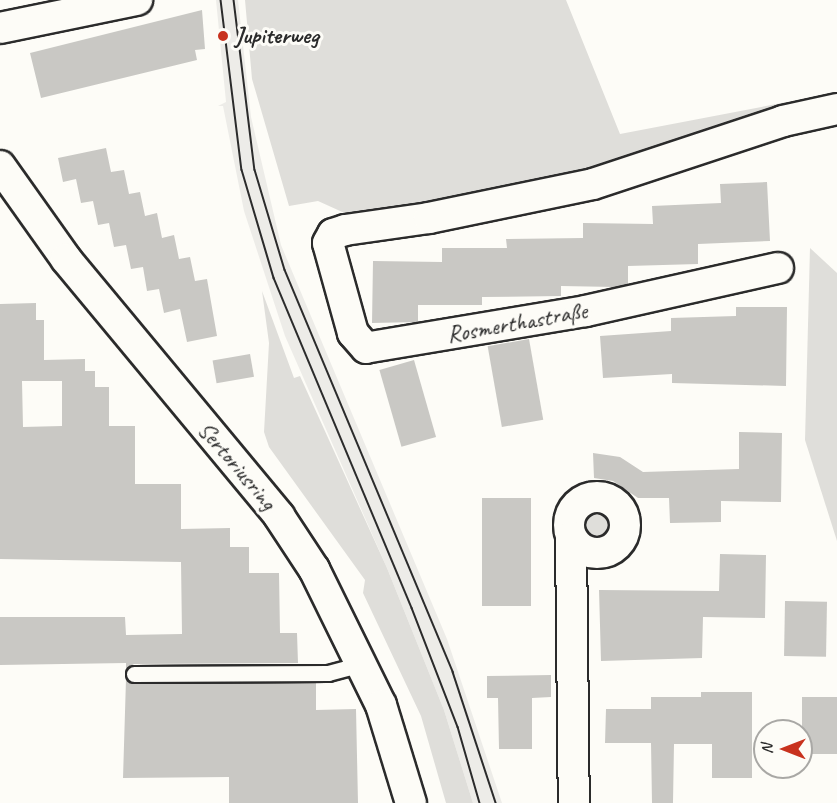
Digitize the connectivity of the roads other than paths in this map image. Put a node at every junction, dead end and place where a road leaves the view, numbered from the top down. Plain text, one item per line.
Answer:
1 (137, 0) edge
2 (0, 28) edge
3 (837, 109) edge
4 (0, 166) edge
5 (778, 268) dead end
6 (571, 537) dead end
7 (361, 664) junction
8 (134, 674) dead end
9 (411, 803) edge
10 (574, 803) edge

1 - 2 street
3 - 5 street, Rosmerthastraße
4 - 7 street, Sertoriusring
6 - 10 street
7 - 8 lane
7 - 9 street, Sertoriusring

